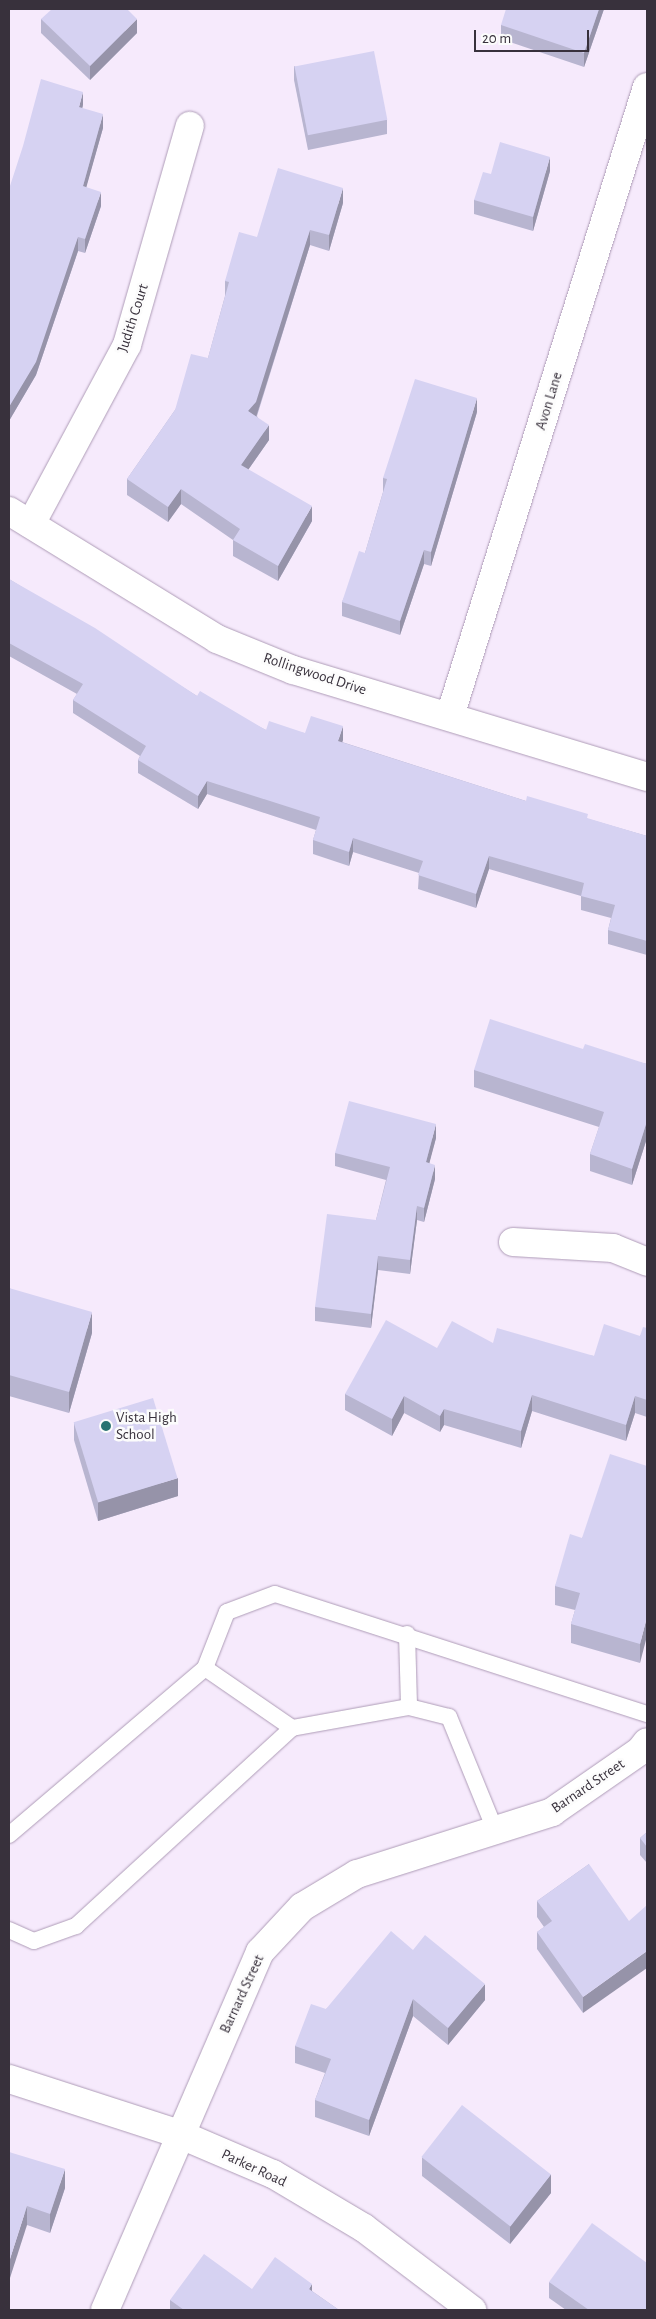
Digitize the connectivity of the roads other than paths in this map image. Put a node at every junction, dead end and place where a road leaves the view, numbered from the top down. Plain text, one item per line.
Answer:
1 (647, 87) edge
2 (190, 126) dead end
3 (20, 518) edge
4 (450, 716) junction
5 (647, 777) edge
6 (513, 1242) dead end
7 (647, 1262) edge
8 (407, 1634) junction
9 (205, 1668) junction
10 (409, 1707) junction
11 (647, 1714) edge
12 (292, 1728) junction
13 (647, 1742) edge
14 (495, 1830) junction
15 (9, 1835) edge
16 (9, 1930) edge
17 (9, 2079) edge
18 (179, 2134) junction
19 (105, 2310) edge
20 (472, 2310) edge

1 - 4 street, Avon Lane
2 - 3 street, Judith Court
3 - 4 street, Rollingwood Drive
4 - 5 street, Rollingwood Drive
6 - 7 street
8 - 9 lane
8 - 10 lane
8 - 11 lane
9 - 12 lane
9 - 15 lane
10 - 12 lane
10 - 14 lane
12 - 16 lane
13 - 14 street, Barnard Street
14 - 18 street, Barnard Street
17 - 18 street, Parker Road
18 - 19 street, Barnard Street
18 - 20 street, Parker Road

